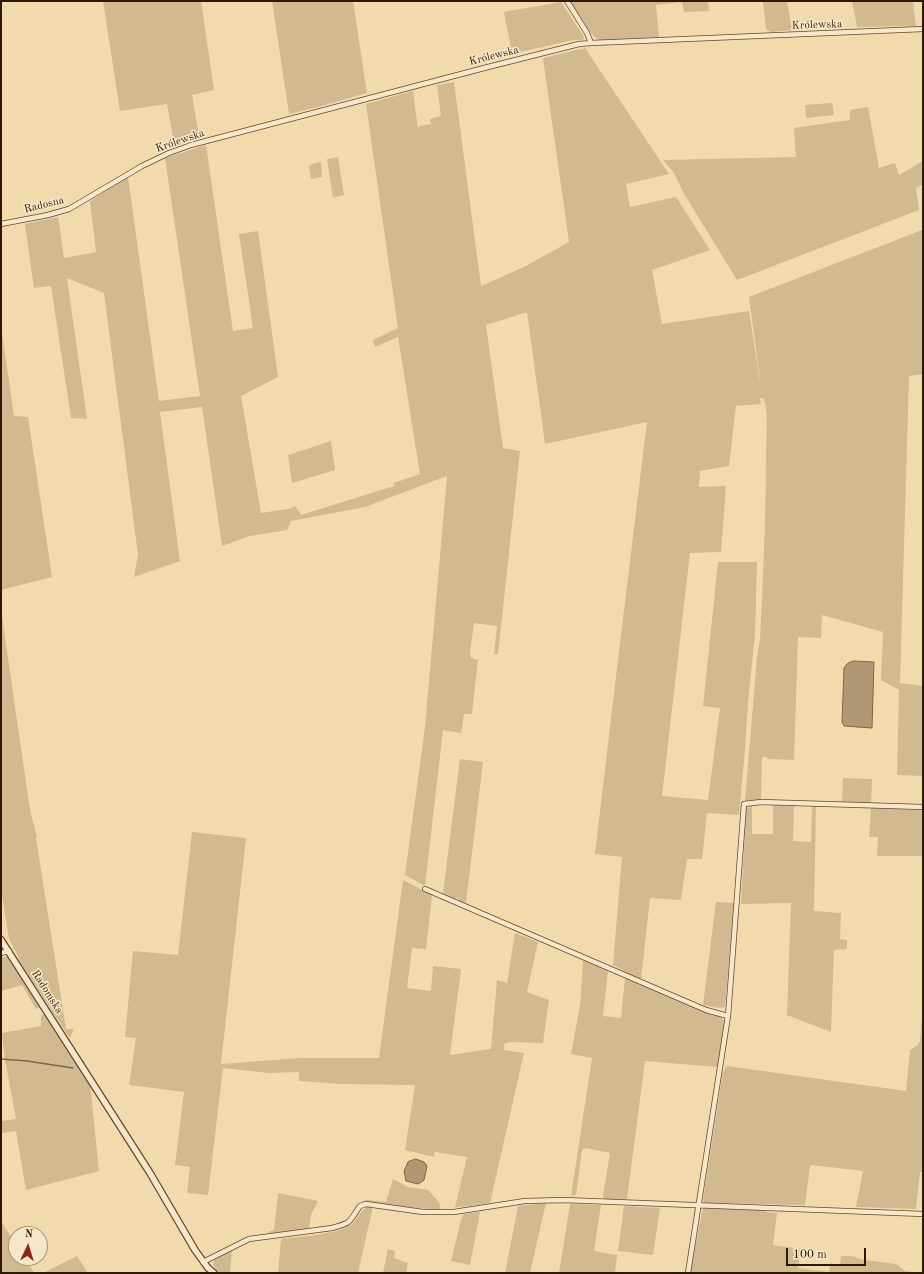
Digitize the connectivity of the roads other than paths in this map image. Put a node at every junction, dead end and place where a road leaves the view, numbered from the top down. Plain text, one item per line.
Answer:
1 (567, 1) edge
2 (923, 29) edge
3 (590, 43) junction
4 (89, 197) joint
5 (1, 224) edge
6 (923, 807) edge
7 (425, 889) dead end
8 (1, 940) edge
9 (9, 951) junction
10 (1, 953) edge
11 (728, 1016) junction
12 (699, 1206) junction
13 (923, 1214) edge
14 (203, 1262) junction
15 (214, 1273) edge
16 (688, 1273) edge

1 - 3 street
2 - 3 street, Królewska
3 - 4 street, Królewska
4 - 5 street, Radosna
6 - 11 street
7 - 11 street
8 - 9 street, Radomska
9 - 10 street
9 - 14 street, Radomska
11 - 12 street
12 - 13 street
12 - 14 street
12 - 16 street
14 - 15 street, Radomska

